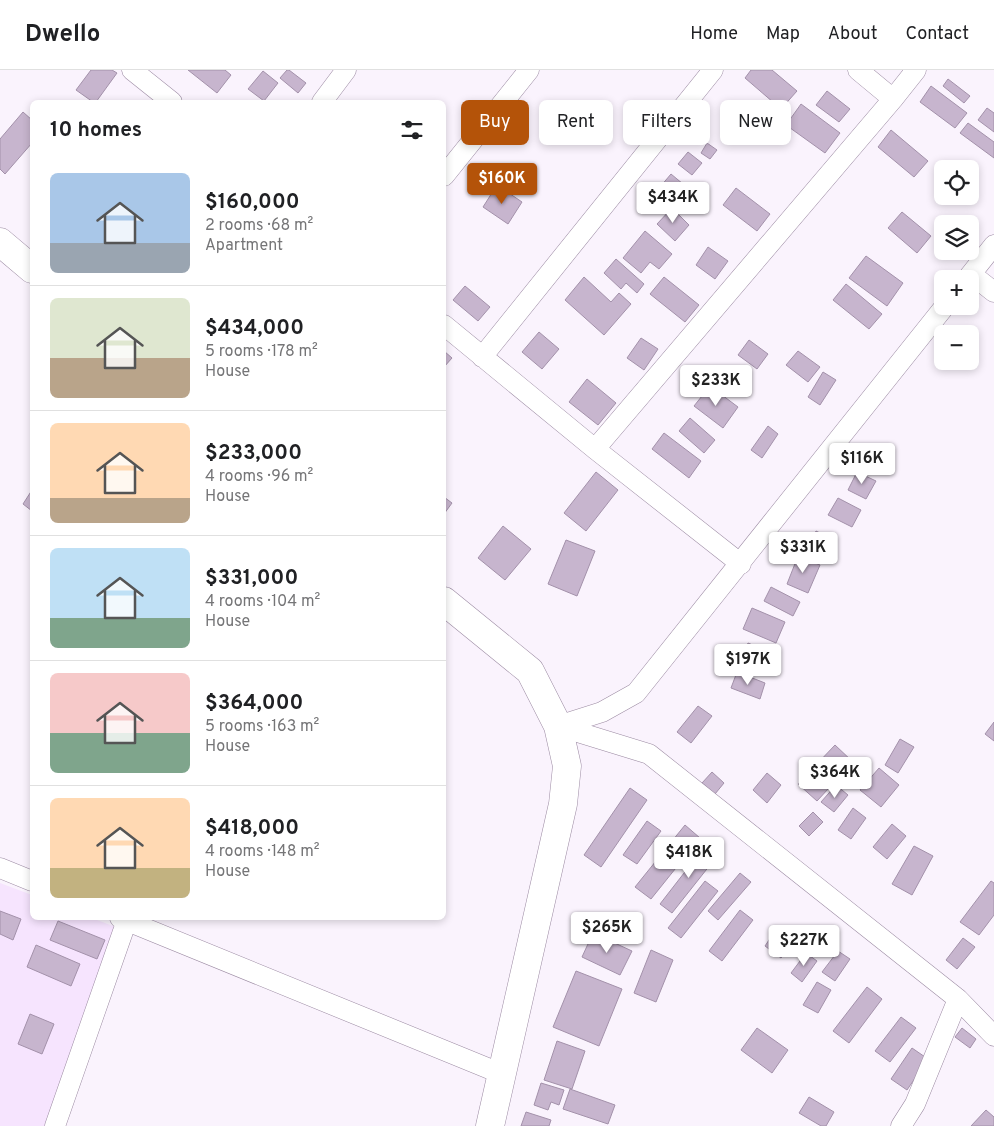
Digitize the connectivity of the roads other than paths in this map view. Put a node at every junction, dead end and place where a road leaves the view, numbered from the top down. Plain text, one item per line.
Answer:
1 (346, 70) edge
2 (529, 70) edge
3 (714, 70) edge
4 (858, 70) edge
5 (916, 70) edge
6 (136, 71) edge
7 (893, 99) junction
8 (170, 100) edge
9 (324, 100) edge
10 (446, 174) edge
11 (0, 242) edge
12 (994, 245) edge
13 (30, 267) edge
14 (974, 270) edge
15 (979, 282) edge
16 (994, 292) edge
17 (938, 315) edge
18 (446, 327) edge
19 (482, 357) junction
20 (595, 449) junction
21 (740, 564) junction
22 (446, 603) edge
23 (558, 726) junction
24 (0, 868) edge
25 (30, 881) edge
26 (124, 920) edge
27 (126, 920) edge
28 (958, 999) junction
29 (994, 1036) edge
30 (502, 1074) junction
31 (55, 1126) edge
32 (490, 1126) edge
33 (900, 1126) edge

1 - 9 street
2 - 10 street
3 - 19 street
4 - 7 street
5 - 7 street
6 - 8 street
7 - 20 street
11 - 13 main road
12 - 14 street
15 - 16 street
17 - 21 street
18 - 19 street
19 - 20 street
20 - 21 street
21 - 23 street
22 - 23 main road
23 - 28 street
23 - 30 main road
24 - 25 street
26 - 31 street
27 - 30 street
28 - 29 street
28 - 33 street
30 - 32 main road

